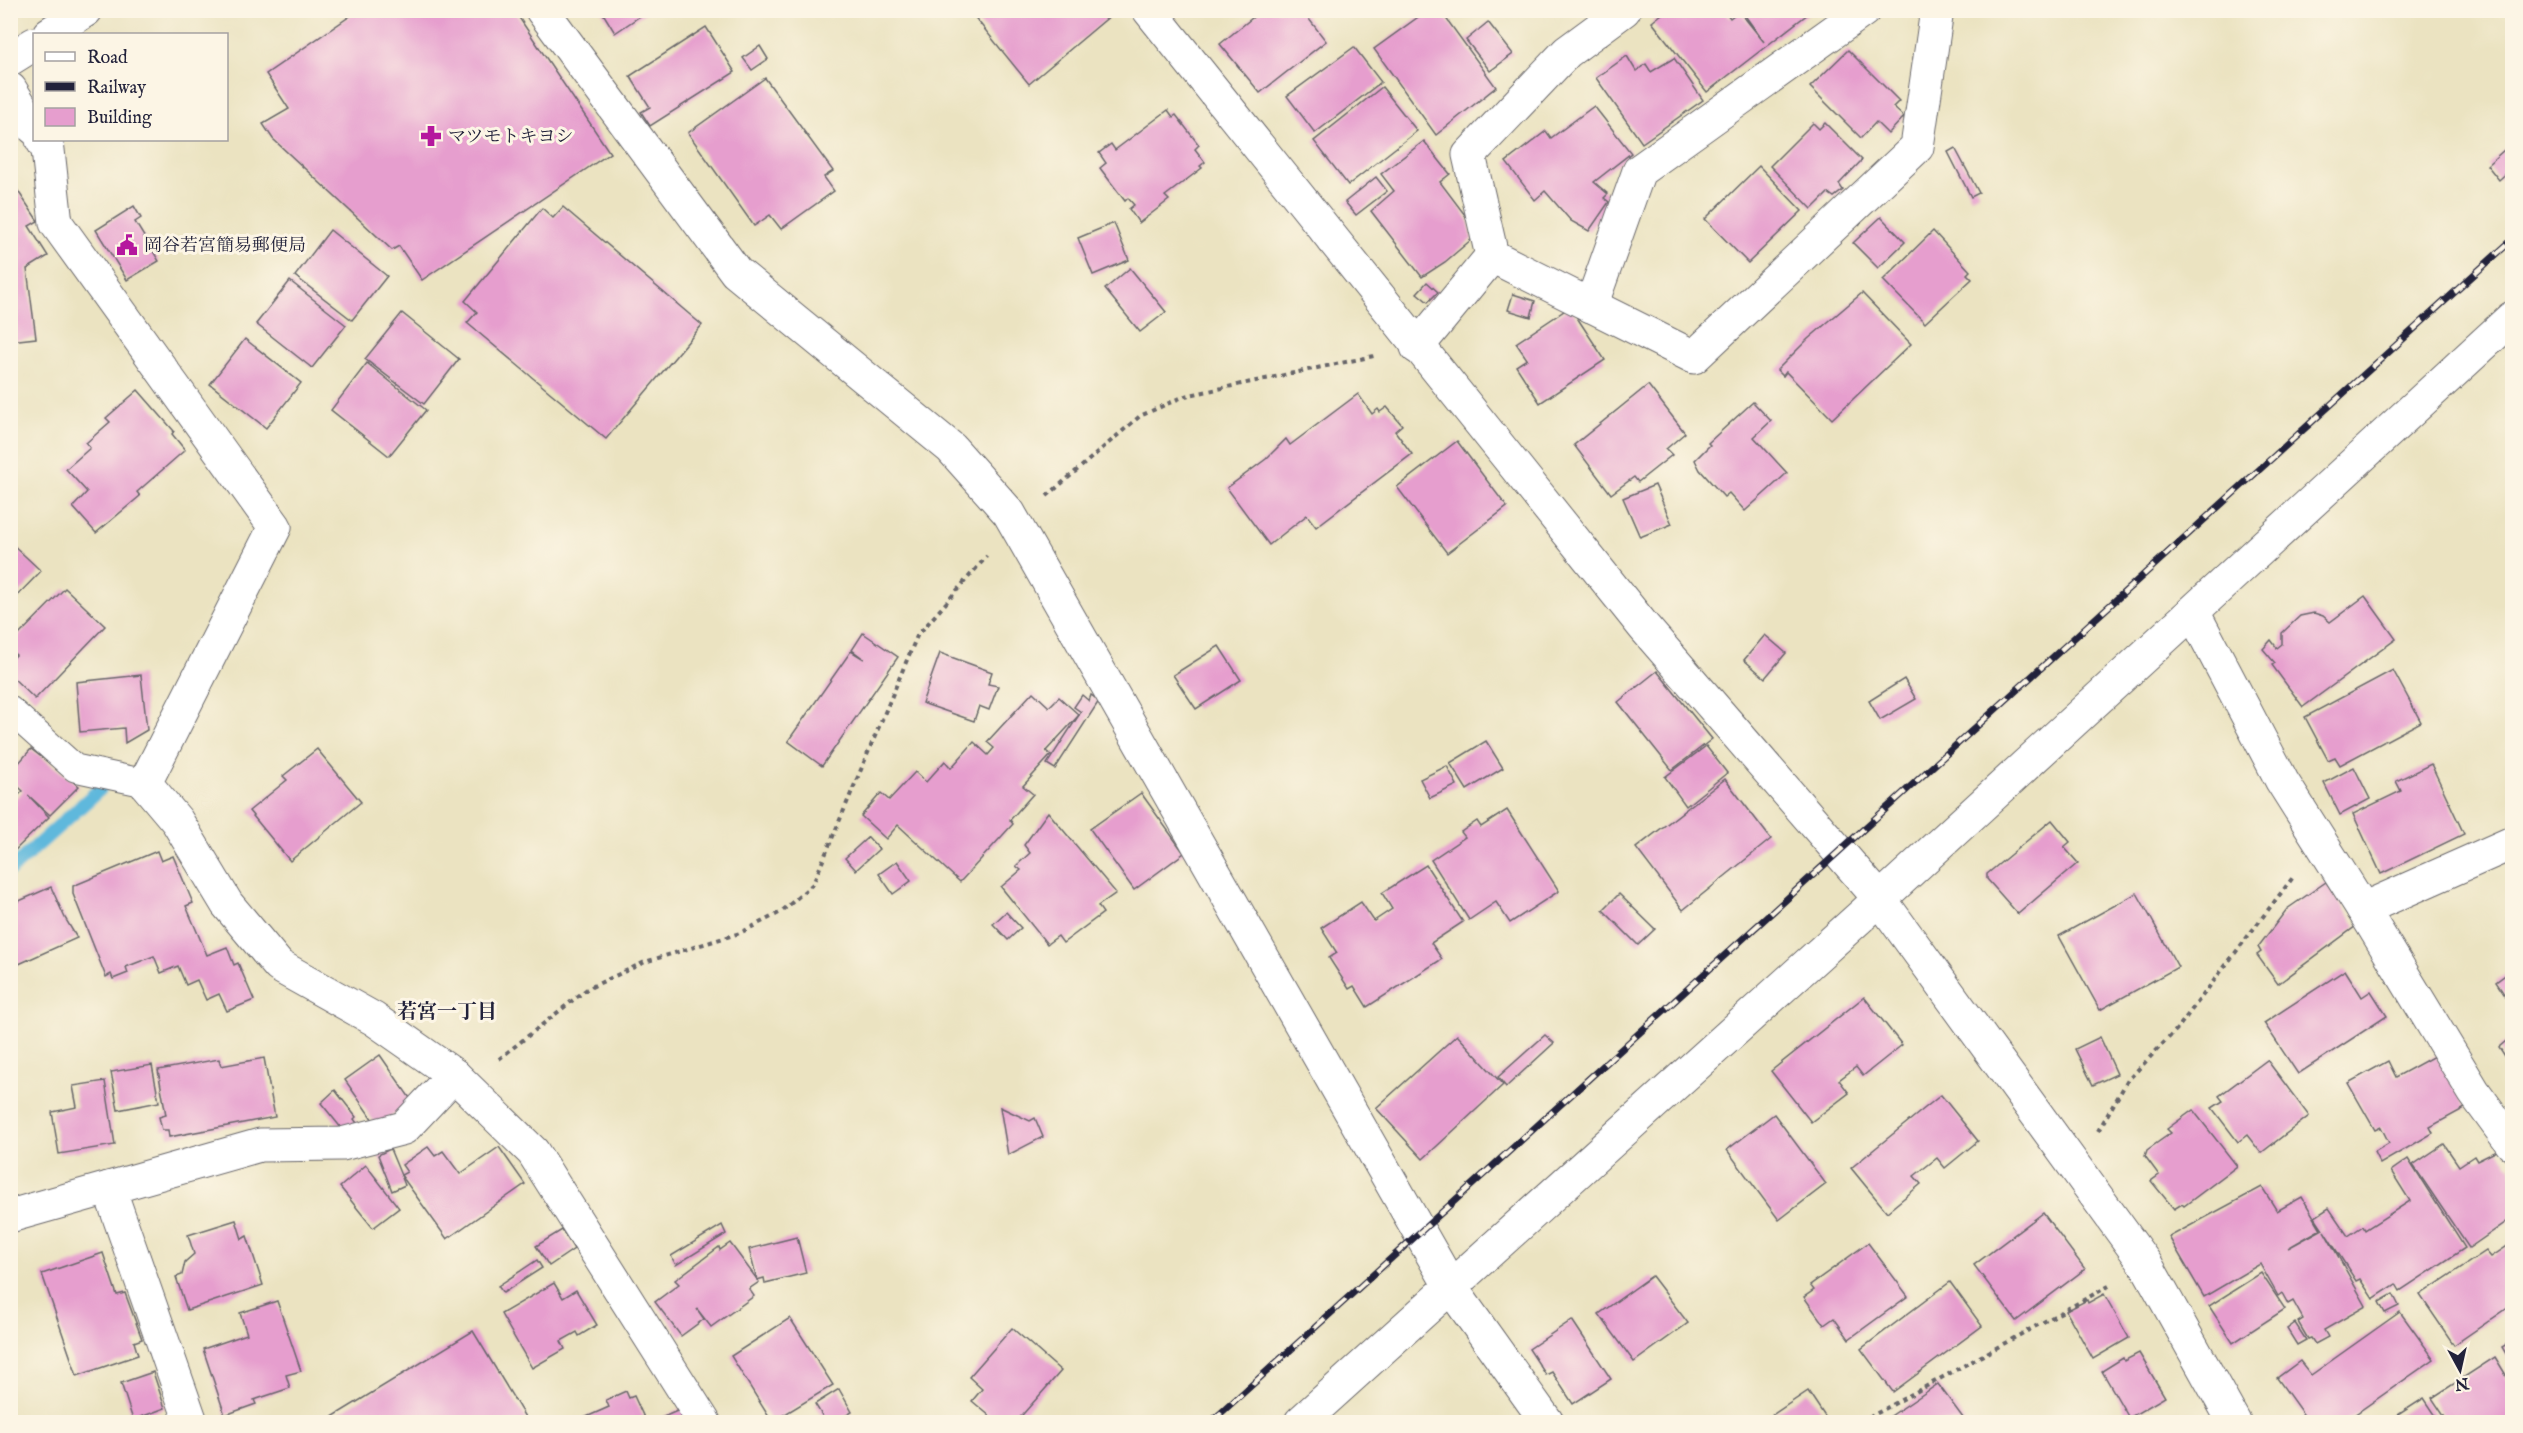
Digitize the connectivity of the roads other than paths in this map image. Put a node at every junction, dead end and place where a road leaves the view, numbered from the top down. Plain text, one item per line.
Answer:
1 (86, 10) edge
2 (542, 10) edge
3 (1149, 10) edge
4 (1624, 10) edge
5 (1864, 10) edge
6 (1937, 10) edge
7 (51, 33) edge
8 (33, 45) edge
9 (10, 59) edge
10 (10, 89) edge
11 (33, 126) edge
12 (43, 141) edge
13 (1492, 256) junction
14 (1591, 306) junction
15 (2512, 318) edge
16 (1417, 347) junction
17 (2193, 612) junction
18 (10, 710) edge
19 (145, 783) junction
20 (2512, 843) edge
21 (1880, 899) junction
22 (2363, 909) junction
23 (460, 1080) junction
24 (2512, 1144) edge
25 (109, 1188) junction
26 (10, 1216) edge
27 (1452, 1289) junction
28 (191, 1422) edge
29 (704, 1422) edge
30 (1301, 1422) edge
31 (1547, 1422) edge
32 (2234, 1422) edge

1 - 7 street
2 - 27 street
3 - 16 street
4 - 13 street
5 - 14 street
6 - 14 street
8 - 9 street
10 - 11 street
12 - 19 street
13 - 14 street
13 - 16 street
15 - 17 street
16 - 21 street
17 - 21 street
17 - 22 street
18 - 19 lane
19 - 23 street
20 - 22 street
21 - 27 street
21 - 32 street
22 - 24 street
23 - 25 street
23 - 29 street
25 - 26 street
25 - 28 street
27 - 30 street
27 - 31 street

